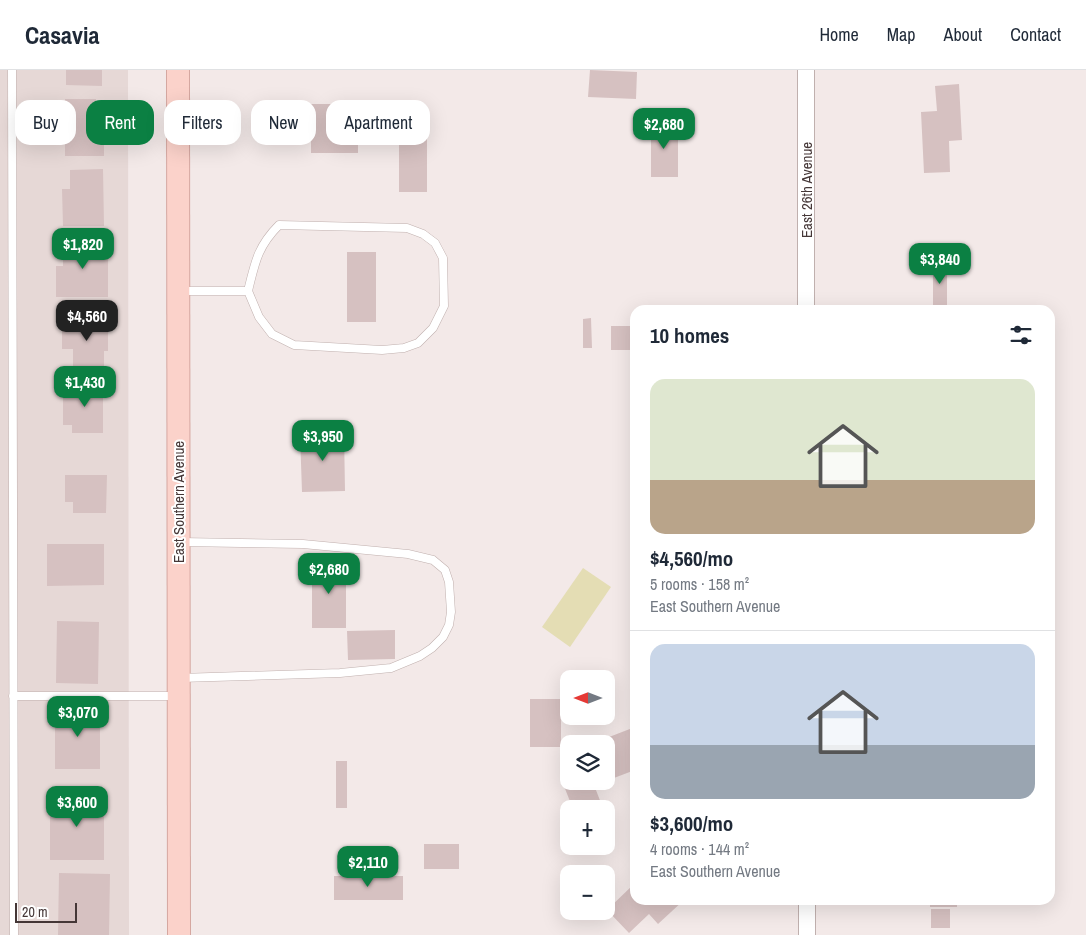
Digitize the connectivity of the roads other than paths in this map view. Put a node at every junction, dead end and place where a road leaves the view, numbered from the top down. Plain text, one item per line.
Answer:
1 (12, 70) edge
2 (178, 70) edge
3 (806, 70) edge
4 (178, 291) junction
5 (248, 291) junction
6 (806, 305) edge
7 (178, 542) junction
8 (178, 687) junction
9 (13, 696) junction
10 (807, 905) edge
11 (14, 935) edge
12 (179, 935) edge
13 (807, 935) edge

1 - 9 lane
2 - 4 main road, East Southern Avenue
3 - 6 street, East 26th Avenue
4 - 5 lane
4 - 7 main road, East Southern Avenue
5 - 5 lane
7 - 8 main road, East Southern Avenue
7 - 8 lane
8 - 9 lane
8 - 12 main road, East Southern Avenue
9 - 11 lane
10 - 13 street

